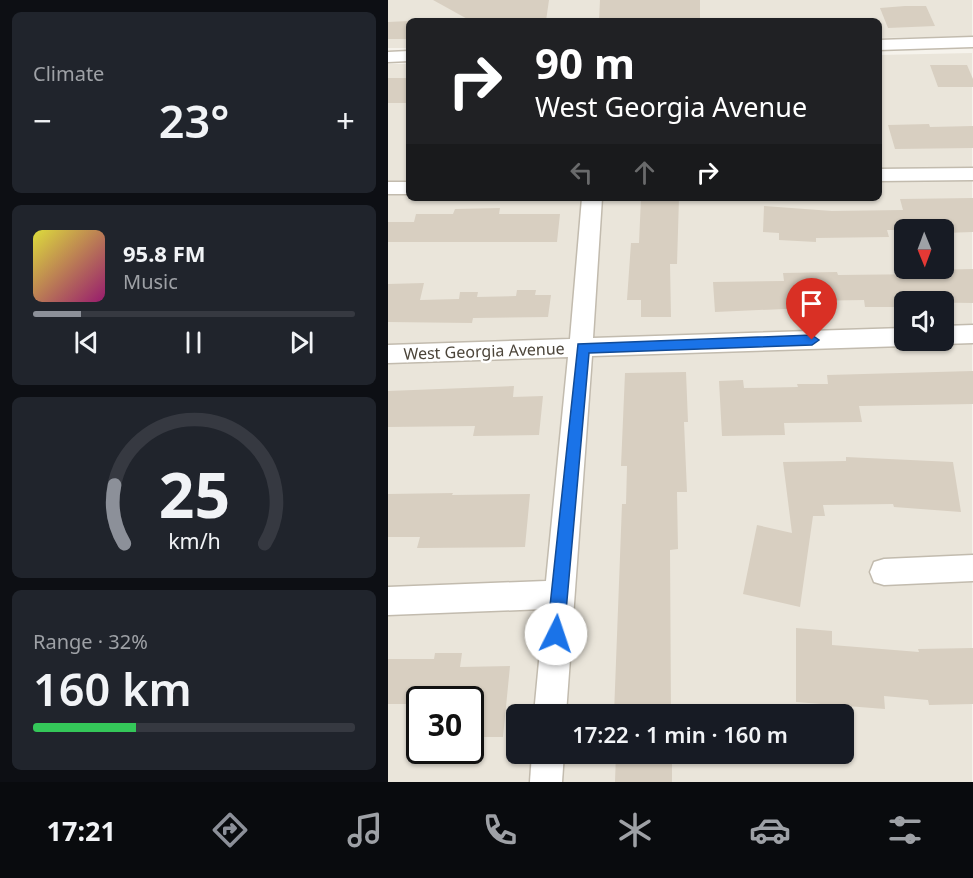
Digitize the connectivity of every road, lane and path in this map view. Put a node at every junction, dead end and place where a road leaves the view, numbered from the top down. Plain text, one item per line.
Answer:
1 (973, 42) edge
2 (882, 45) edge
3 (406, 56) edge
4 (388, 57) edge
5 (973, 174) edge
6 (882, 175) edge
7 (388, 188) edge
8 (406, 188) edge
9 (592, 201) edge
10 (973, 334) edge
11 (954, 335) edge
12 (894, 337) edge
13 (582, 348) junction
14 (388, 354) edge
15 (973, 568) edge
16 (884, 572) dead end
17 (559, 594) junction
18 (388, 601) edge
19 (551, 704) edge
20 (547, 764) edge
21 (546, 782) edge

1 - 2 street
3 - 4 street
5 - 6 street
7 - 8 street
9 - 13 street
10 - 11 street
12 - 13 street, West Georgia Avenue
13 - 14 street, West Georgia Avenue
13 - 17 street
15 - 16 street
17 - 18 street
17 - 19 street
20 - 21 street

